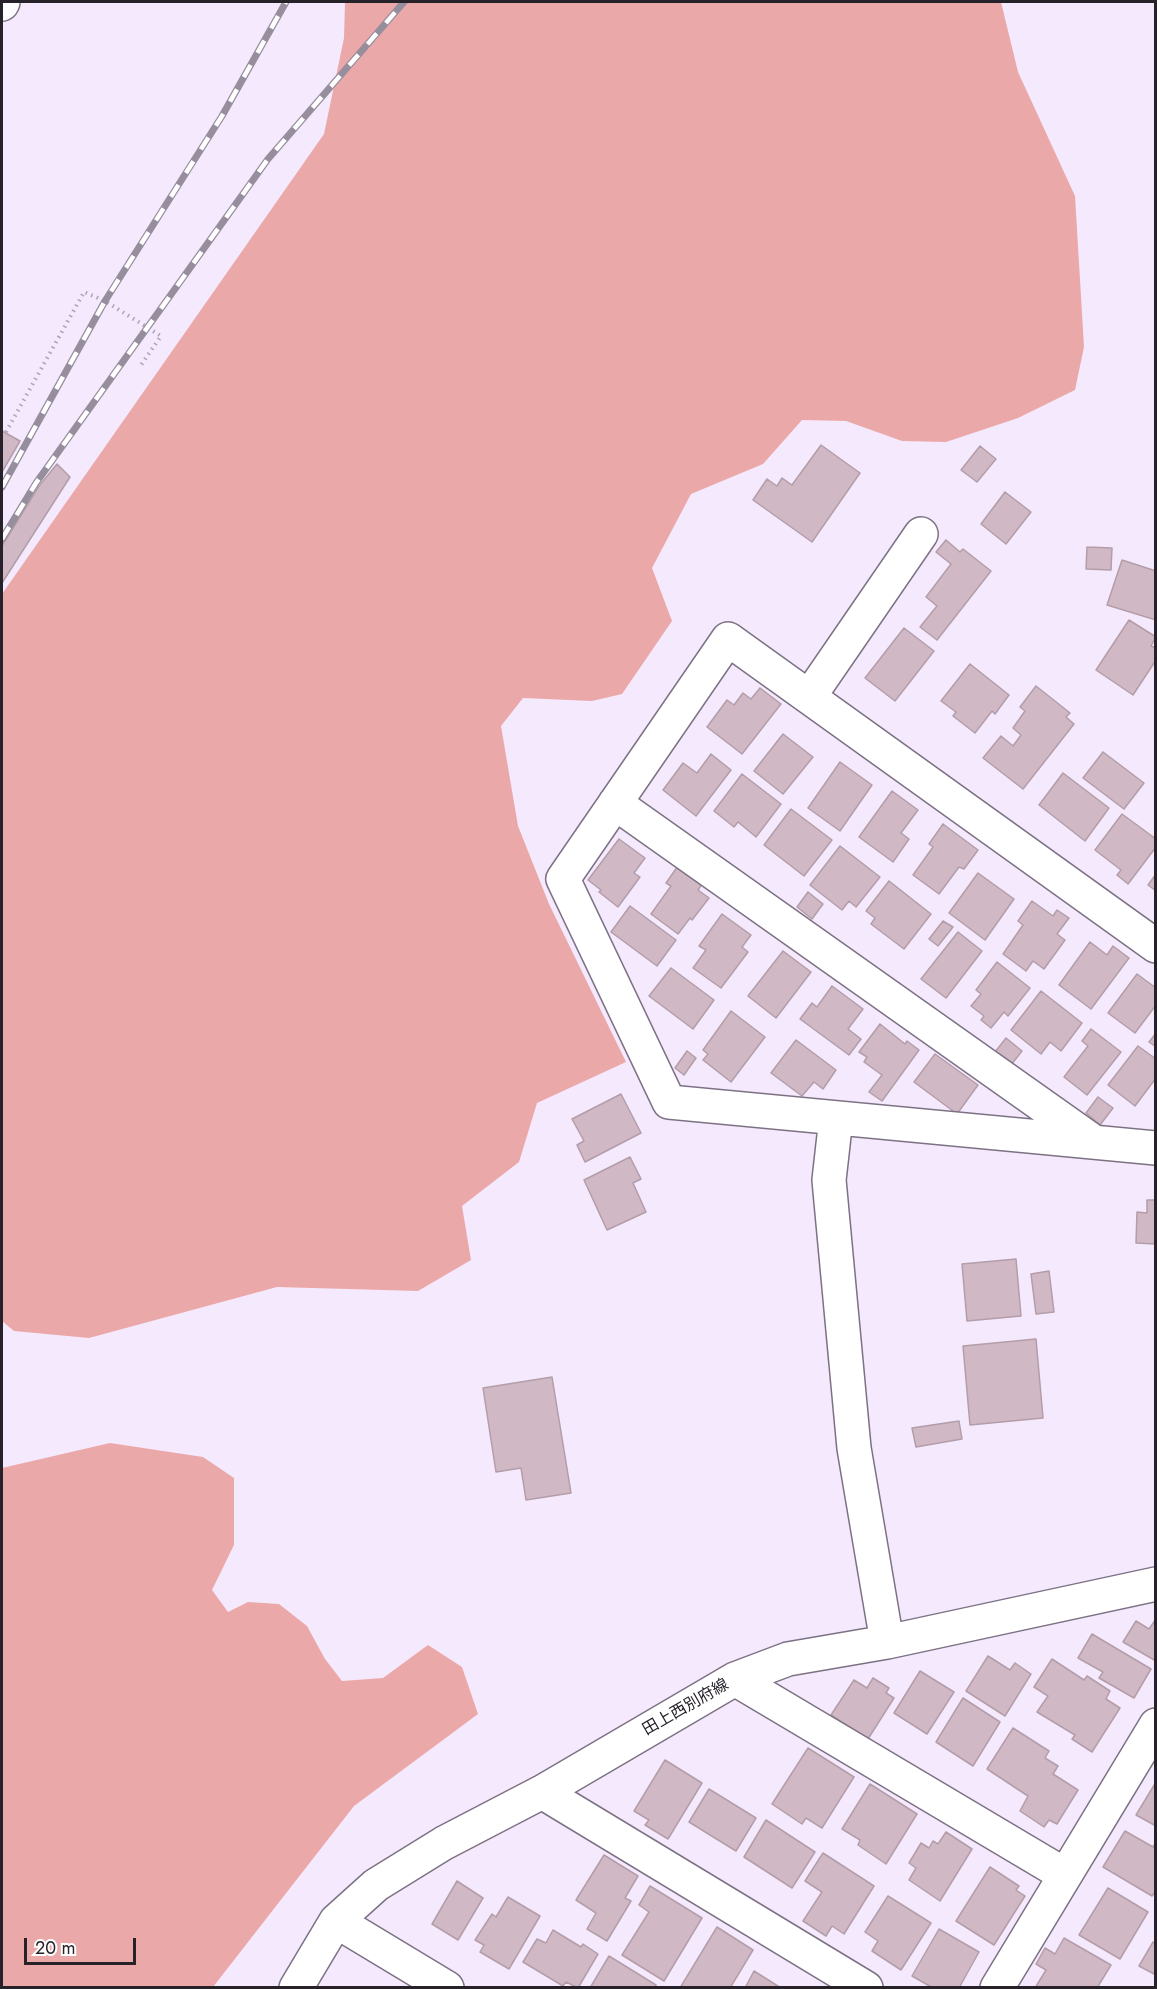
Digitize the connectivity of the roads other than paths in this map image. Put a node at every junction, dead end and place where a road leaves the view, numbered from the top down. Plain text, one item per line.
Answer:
1 (921, 534) dead end
2 (809, 697) junction
3 (615, 803) junction
4 (1155, 946) edge
5 (836, 1118) junction
6 (1095, 1142) junction
7 (1155, 1148) edge
8 (1155, 1584) edge
9 (887, 1642) junction
10 (735, 1679) junction
11 (1155, 1725) edge
12 (542, 1792) junction
13 (1065, 1875) junction
14 (336, 1921) junction
15 (296, 1988) edge
16 (447, 1988) edge
17 (866, 1988) edge
18 (997, 1988) edge

1 - 2 street
2 - 3 street
2 - 4 street
3 - 5 street
3 - 6 street
5 - 6 street
5 - 9 street
6 - 7 street
8 - 9 street, 田上西別府線
9 - 10 street, 田上西別府線
10 - 12 street, 田上西別府線
10 - 13 street
11 - 13 street
12 - 14 street, 田上西別府線
12 - 17 street
13 - 18 street
14 - 15 street, 田上西別府線
14 - 16 street

